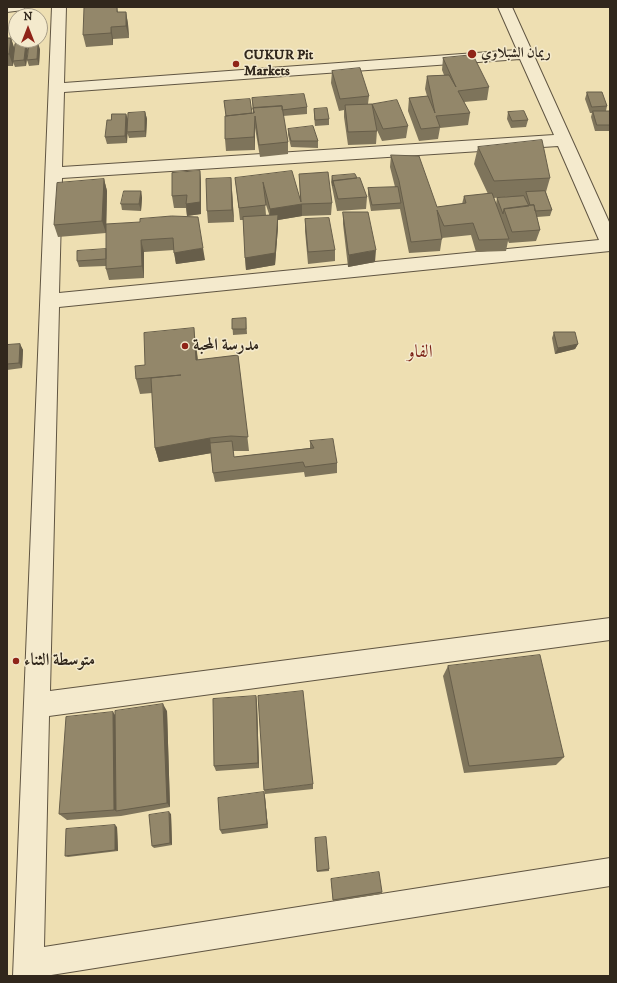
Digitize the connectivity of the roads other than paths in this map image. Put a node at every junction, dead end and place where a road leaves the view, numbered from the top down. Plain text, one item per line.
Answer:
1 (18, 7) edge
2 (59, 7) edge
3 (505, 7) edge
4 (7, 8) edge
5 (526, 54) junction
6 (57, 88) junction
7 (564, 140) junction
8 (54, 173) junction
9 (610, 244) edge
10 (50, 301) junction
11 (610, 629) edge
12 (37, 705) junction
13 (610, 872) edge
14 (28, 970) edge

1 - 4 street
2 - 6 street
3 - 5 street
5 - 6 street
5 - 7 street
6 - 8 street
7 - 8 street
7 - 9 street
8 - 10 street
9 - 10 street
10 - 12 street
11 - 12 street
12 - 14 street
13 - 14 street

